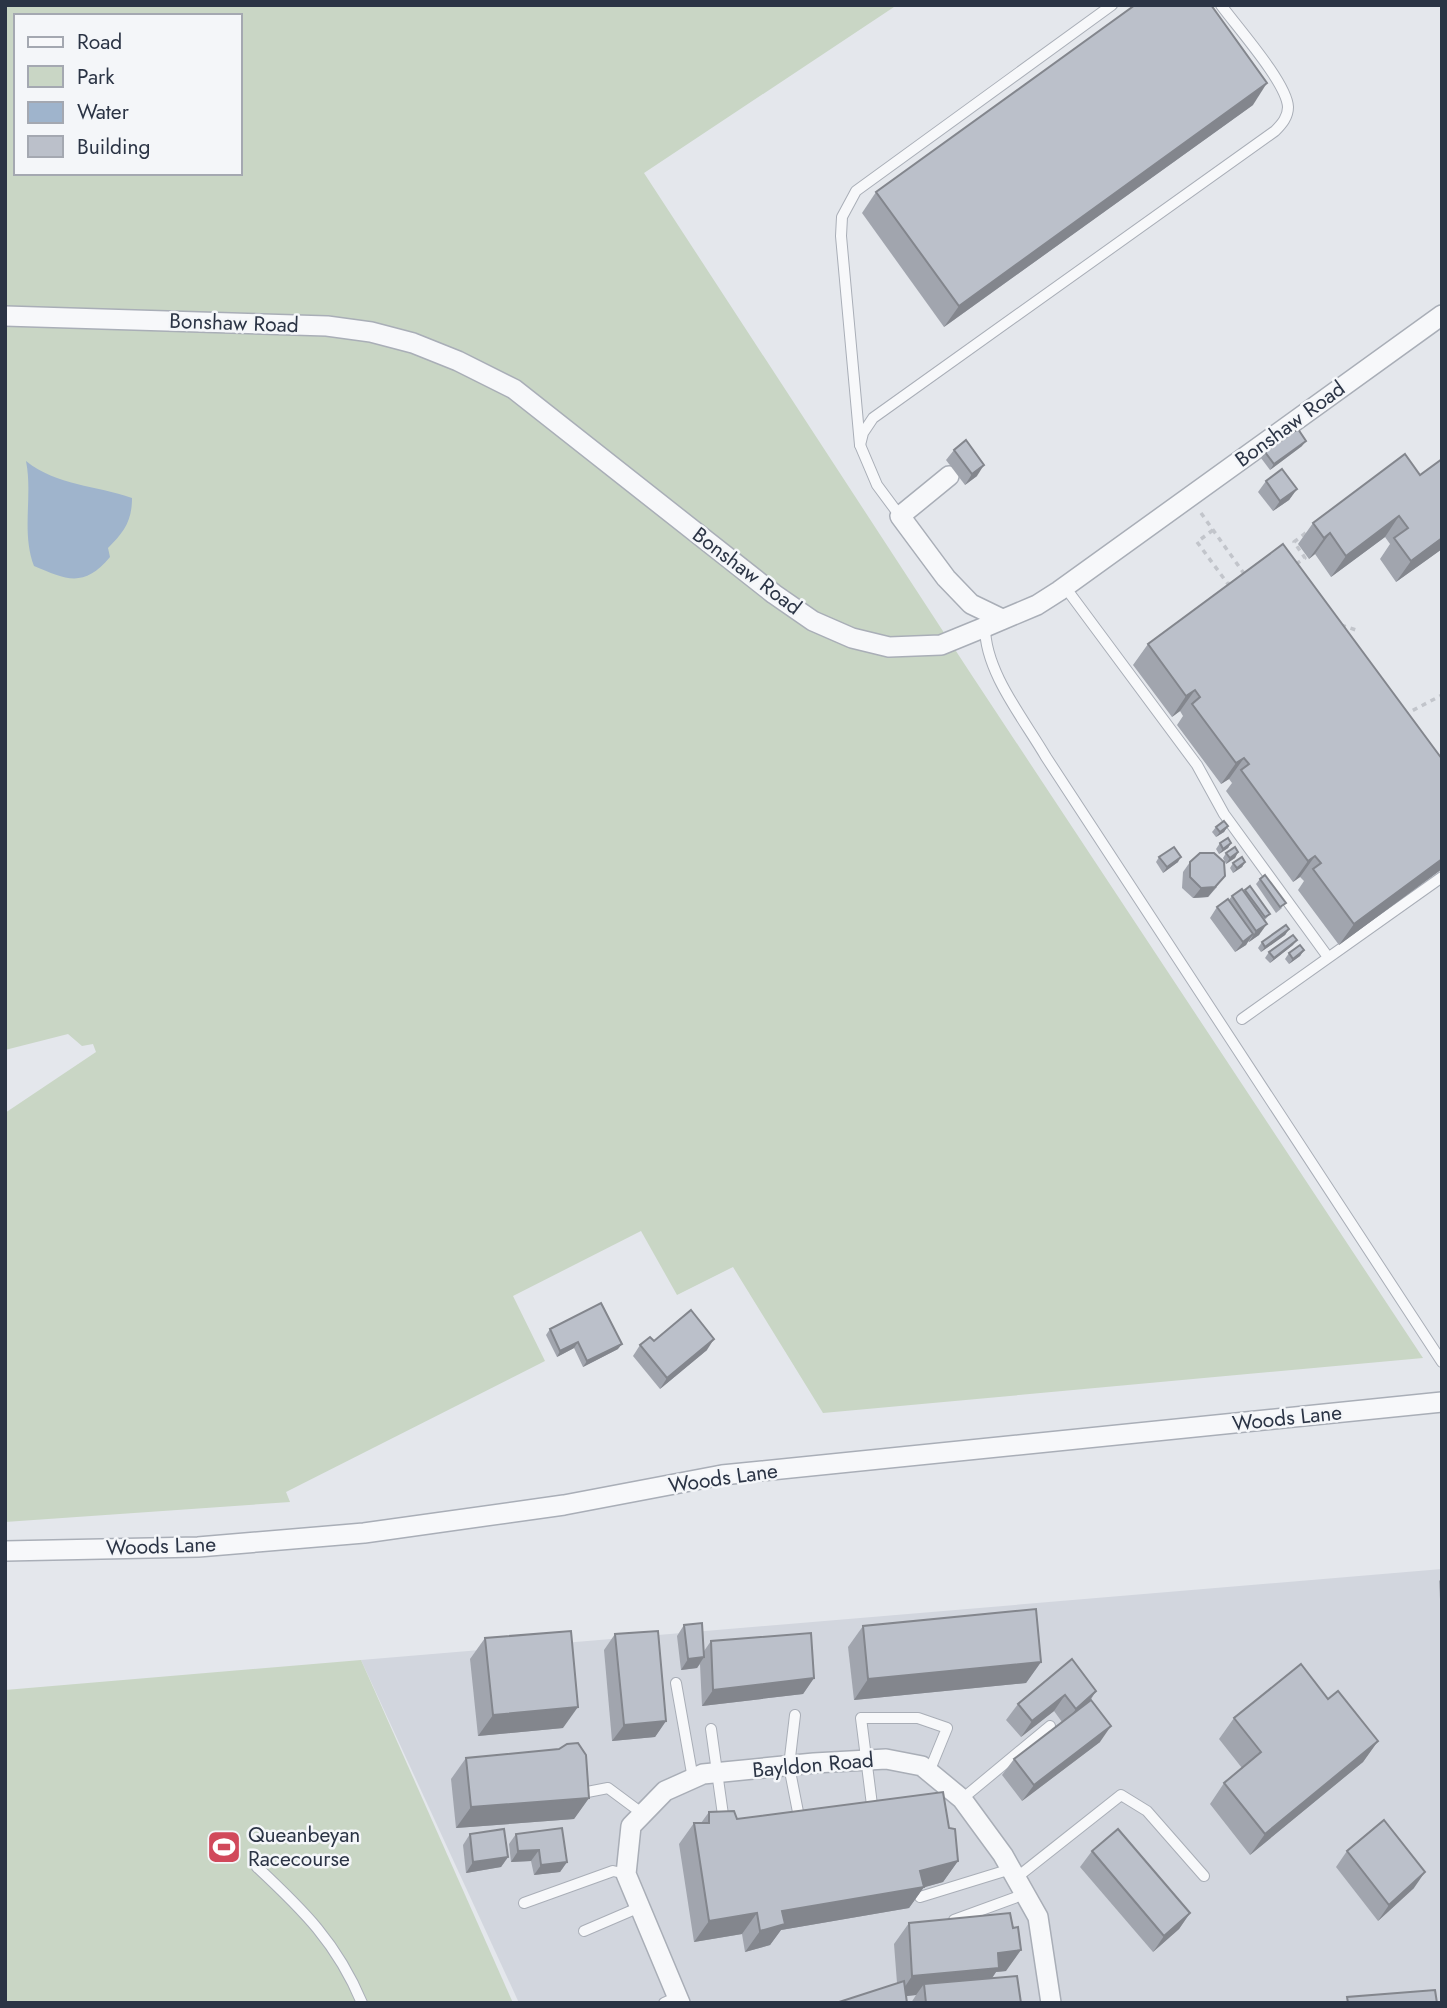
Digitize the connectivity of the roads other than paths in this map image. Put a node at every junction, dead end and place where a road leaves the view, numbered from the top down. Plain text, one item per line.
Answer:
1 (1112, 5) edge
2 (1220, 5) edge
3 (1442, 315) edge
4 (5, 316) edge
5 (860, 445) junction
6 (949, 476) dead end
7 (900, 516) junction
8 (1065, 587) junction
9 (994, 623) junction
10 (1442, 877) edge
11 (1328, 957) junction
12 (1242, 1019) dead end
13 (1442, 1362) edge
14 (1442, 1402) edge
15 (5, 1550) edge
16 (676, 1683) dead end
17 (795, 1715) dead end
18 (1050, 1726) dead end
19 (711, 1729) dead end
20 (866, 1760) junction
21 (789, 1766) junction
22 (929, 1772) junction
23 (719, 1773) junction
24 (693, 1779) junction
25 (582, 1793) edge
26 (962, 1800) junction
27 (872, 1805) edge
28 (798, 1812) edge
29 (643, 1814) junction
30 (725, 1826) edge
31 (257, 1867) dead end
32 (626, 1874) junction
33 (1204, 1876) dead end
34 (1017, 1880) junction
35 (920, 1896) edge
36 (524, 1903) dead end
37 (640, 1907) junction
38 (954, 1920) edge
39 (584, 1931) dead end
40 (674, 2001) edge
41 (362, 2003) edge
42 (1051, 2003) edge

1 - 5 lane
2 - 5 lane
3 - 8 street, Bonshaw Road
4 - 9 street, Bonshaw Road
5 - 7 lane
6 - 7 street
7 - 9 street
8 - 9 street, Bonshaw Road
8 - 11 lane
9 - 13 lane
10 - 11 lane
11 - 12 lane
14 - 15 street, Woods Lane
16 - 24 lane
17 - 21 lane
18 - 26 lane
19 - 23 lane
20 - 21 street, Bayldon Road
20 - 22 street, Bayldon Road
20 - 22 lane
20 - 27 lane
21 - 23 street, Bayldon Road
21 - 28 lane
22 - 26 street, Bayldon Road
23 - 24 street, Bayldon Road
23 - 30 lane
24 - 29 street, Bayldon Road
25 - 29 lane
26 - 34 street, Bayldon Road
29 - 32 street, Bayldon Road
31 - 41 lane
32 - 36 lane
32 - 37 street, Bayldon Road
33 - 34 lane
34 - 35 lane
34 - 38 lane
34 - 42 street, Bayldon Road
37 - 39 lane
37 - 40 street, Bayldon Road

